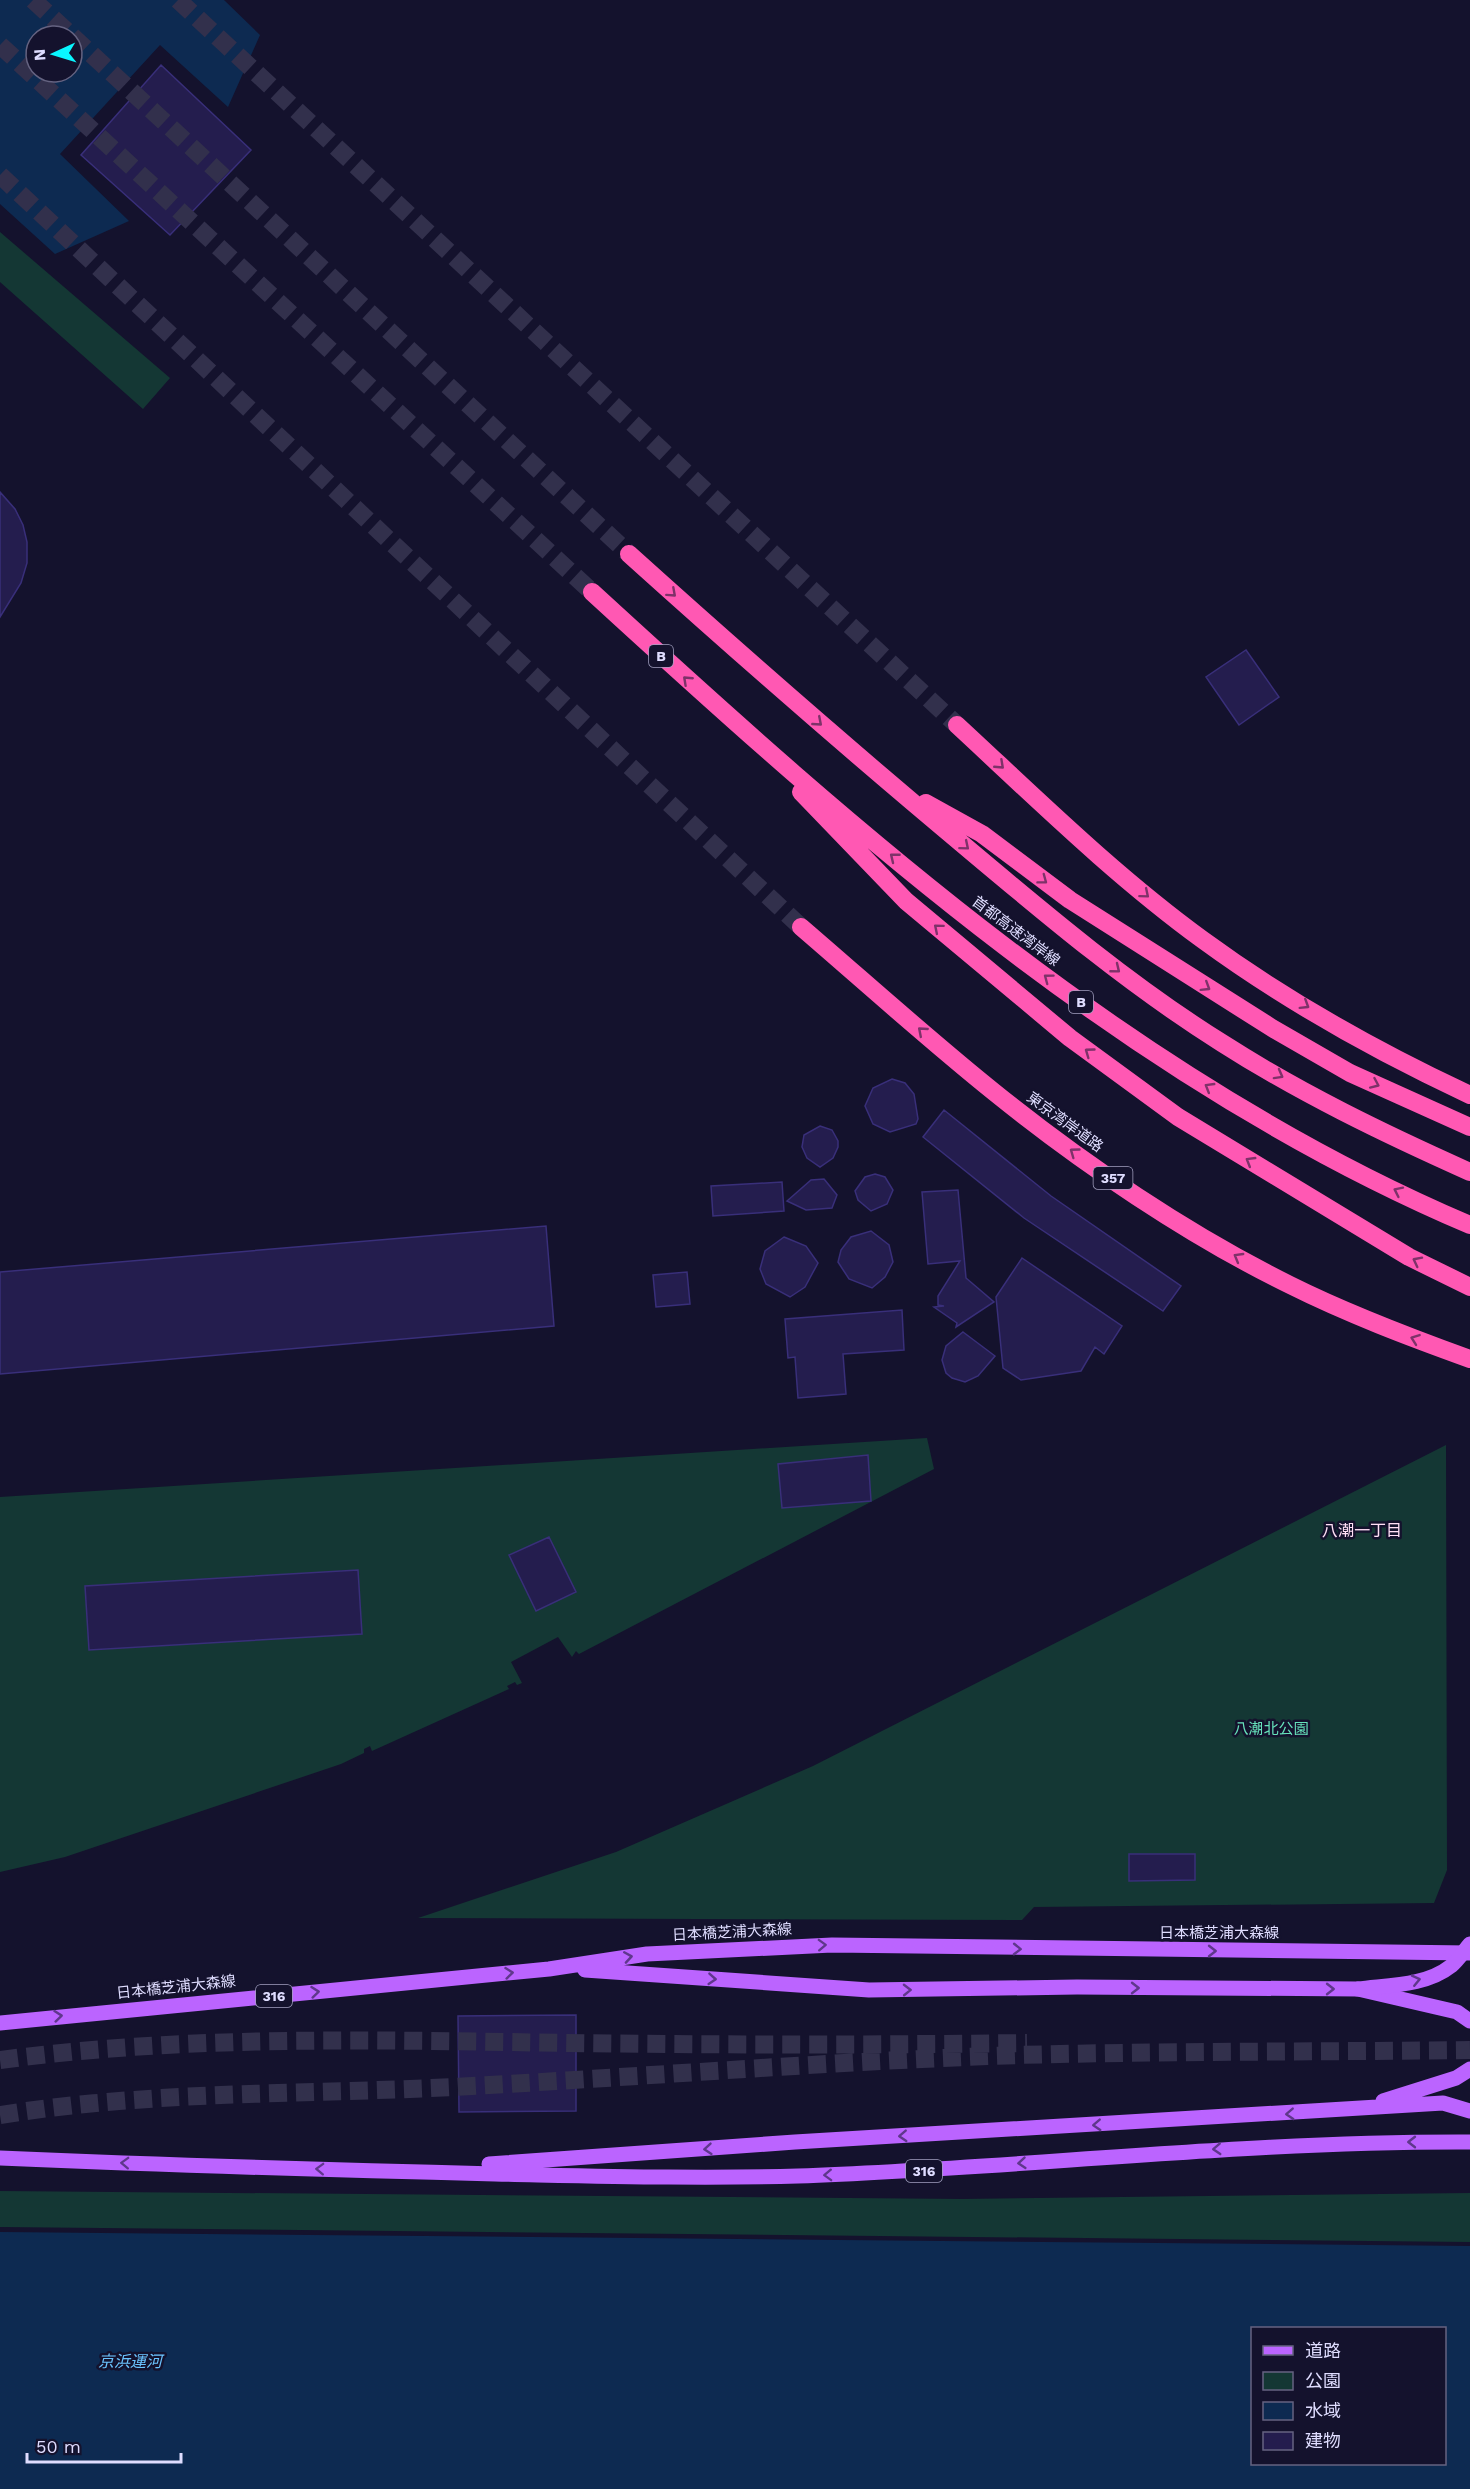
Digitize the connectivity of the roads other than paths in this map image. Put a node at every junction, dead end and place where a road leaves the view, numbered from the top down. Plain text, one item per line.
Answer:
1 (629, 554) tunnel mouth
2 (592, 592) tunnel mouth
3 (730, 720) junction
4 (957, 725) tunnel mouth
5 (887, 782) junction
6 (801, 927) tunnel mouth
7 (1470, 1095) edge
8 (1470, 1127) edge
9 (1470, 1172) edge
10 (1470, 1225) edge
11 (1470, 1287) edge
12 (1470, 1359) edge
13 (1470, 1944) edge
14 (1470, 1953) edge
15 (549, 1969) junction
16 (1358, 1989) junction
17 (1470, 2021) edge
18 (0, 2023) edge
19 (1470, 2069) edge
20 (1349, 2110) junction
21 (1470, 2111) edge
22 (1470, 2142) edge
23 (0, 2157) edge
24 (378, 2171) junction

1 -> 5 highway, 首都高速湾岸線
3 -> 2 highway, 首都高速湾岸線 / B
10 -> 3 highway, 首都高速湾岸線 / B
11 -> 3 highway
4 -> 7 highway
5 -> 8 highway
5 -> 9 highway, 首都高速湾岸線
12 -> 6 highway, 東京湾岸道路 / 357
16 -> 13 main road, bridge
15 -> 14 main road, 日本橋芝浦大森線 / 316
15 -> 16 main road
18 -> 15 main road, 日本橋芝浦大森線 / 316
16 - 17 main road
19 - 20 main road
20 - 21 main road
20 -> 24 main road
22 -> 24 main road, 316
24 -> 23 main road, 316

